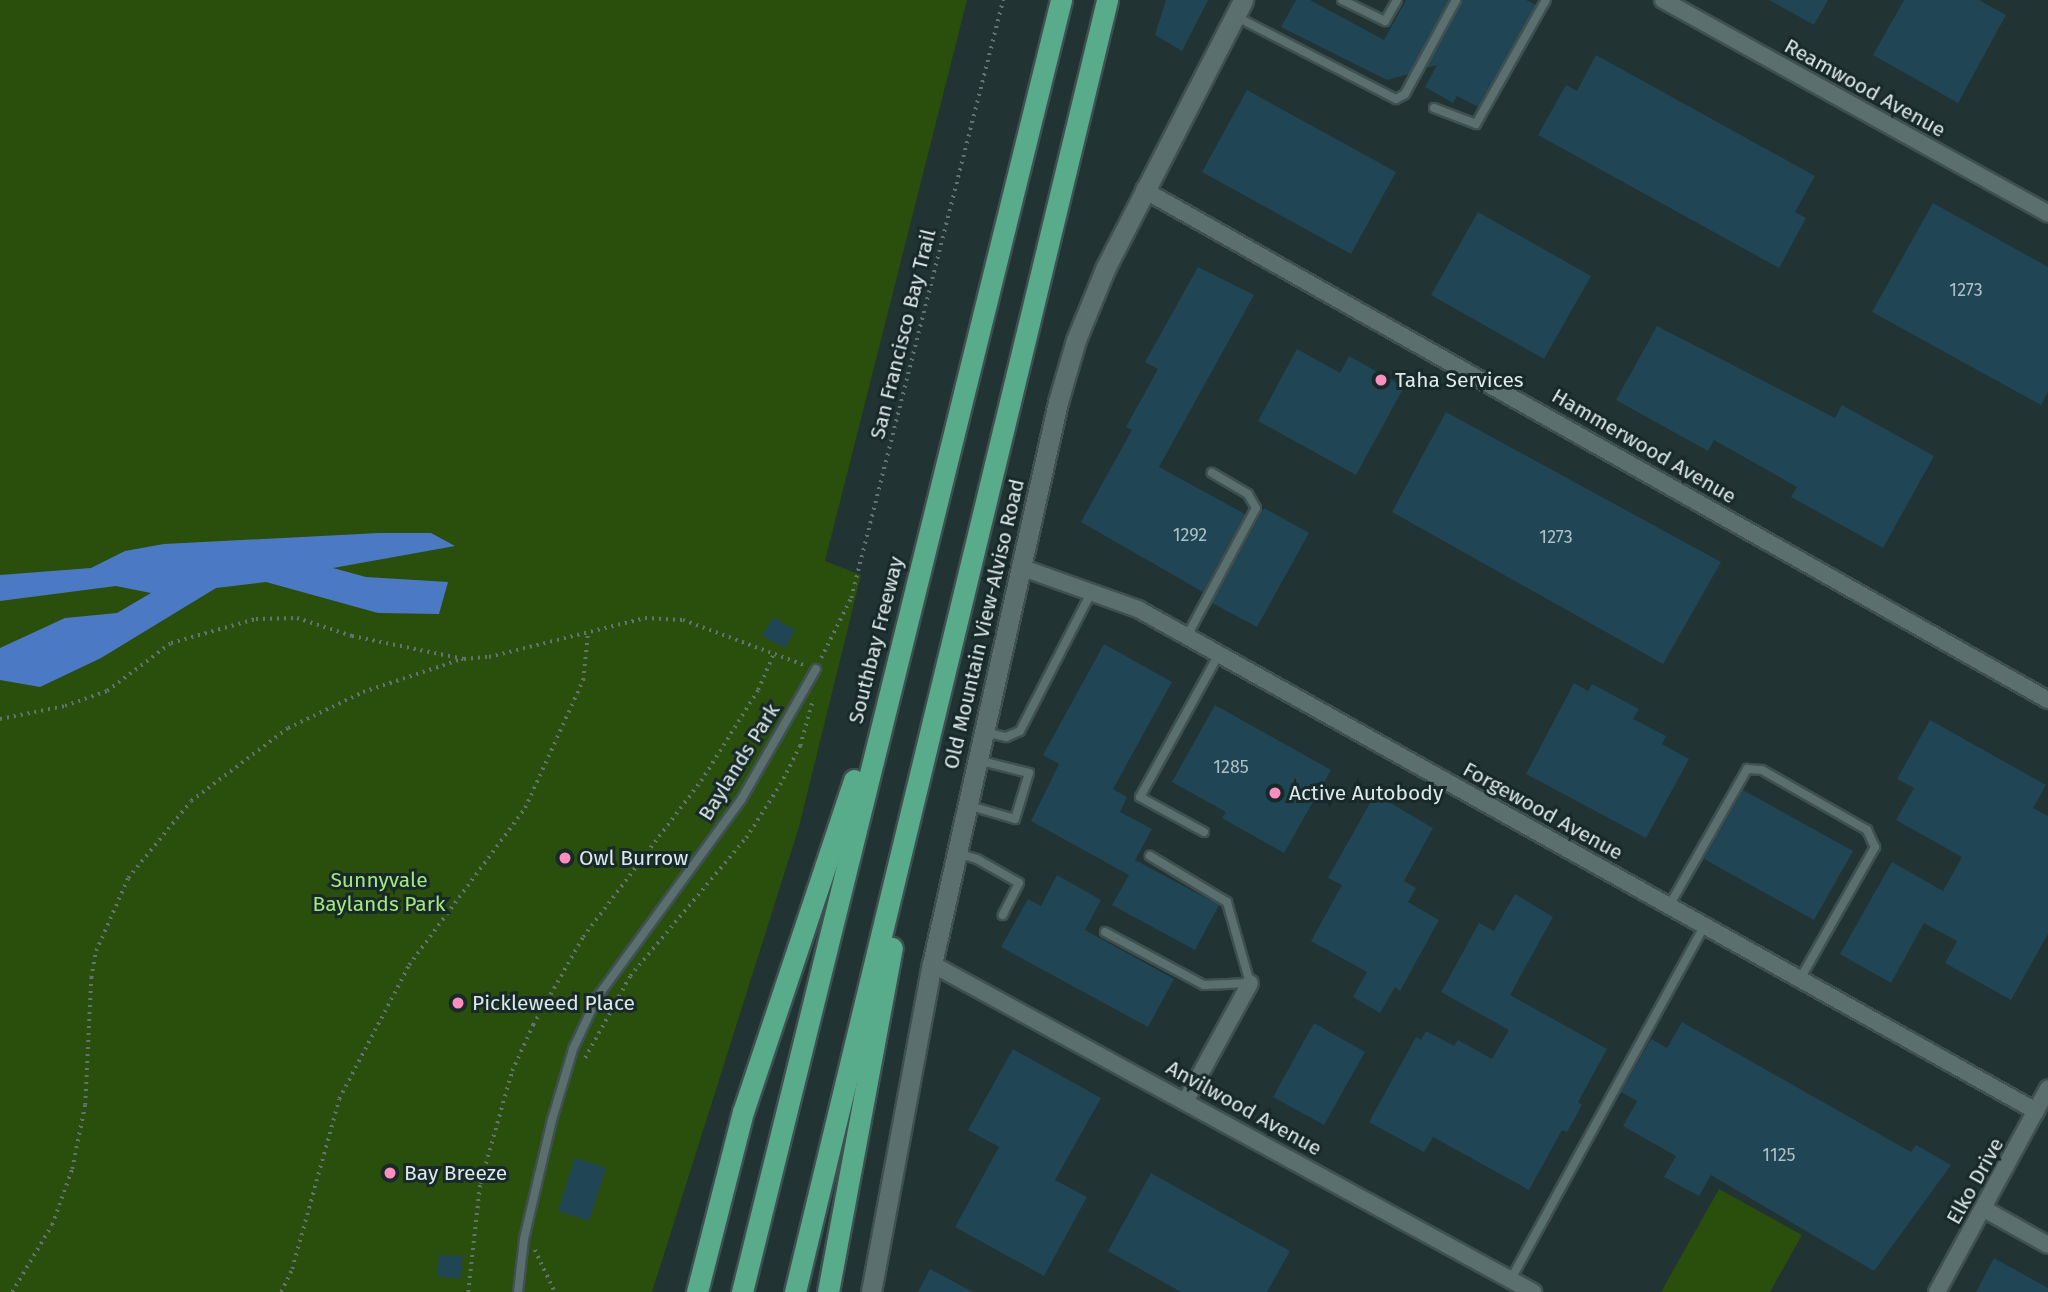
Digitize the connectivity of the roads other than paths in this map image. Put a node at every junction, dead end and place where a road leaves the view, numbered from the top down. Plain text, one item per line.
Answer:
1 (1060, 0) edge
2 (1107, 0) edge
3 (1342, 0) edge
4 (1398, 0) edge
5 (1456, 0) edge
6 (1546, 0) edge
7 (1663, 0) edge
8 (1359, 4) edge
9 (1239, 8) edge
10 (1434, 108) dead end
11 (1144, 190) junction
12 (2048, 213) edge
13 (1212, 473) dead end
14 (1020, 567) junction
15 (1093, 589) junction
16 (905, 622) junction
17 (1186, 636) junction
18 (1219, 654) junction
19 (816, 669) road end
20 (2048, 700) edge
21 (984, 732) junction
22 (977, 760) junction
23 (916, 801) junction
24 (967, 805) junction
25 (1204, 832) dead end
26 (957, 853) junction
27 (1150, 856) dead end
28 (1669, 906) junction
29 (1003, 915) dead end
30 (1704, 925) junction
31 (1105, 932) dead end
32 (932, 964) junction
33 (1800, 979) junction
34 (1250, 983) junction
35 (2048, 1088) edge
36 (1186, 1100) junction
37 (2036, 1111) junction
38 (1984, 1209) junction
39 (711, 1228) junction
40 (2048, 1245) edge
41 (1511, 1279) junction
42 (518, 1292) edge
43 (690, 1292) edge
44 (697, 1292) edge
45 (742, 1292) edge
46 (794, 1292) edge
47 (828, 1292) edge
48 (871, 1292) edge
49 (1533, 1292) edge
50 (1937, 1292) edge

1 - 16 highway, Southbay Freeway
2 - 23 highway
3 - 8 lane
4 - 8 lane
5 - 9 lane
6 - 10 lane
7 - 12 street, Reamwood Avenue
9 - 11 street, Old Mountain View-Alviso Road
11 - 14 street, Old Mountain View-Alviso Road
11 - 20 street, Hammerwood Avenue
13 - 17 lane
14 - 15 street, Forgewood Avenue
14 - 21 street, Old Mountain View-Alviso Road
15 - 17 street, Forgewood Avenue
15 - 21 lane
16 - 39 highway
16 - 45 highway, Southbay Freeway
17 - 18 street, Forgewood Avenue
18 - 25 lane
18 - 28 street, Forgewood Avenue
19 - 42 lane, Baylands Park
21 - 22 street, Old Mountain View-Alviso Road
22 - 24 street, Old Mountain View-Alviso Road
22 - 24 lane
23 - 46 highway
23 - 47 highway
24 - 26 street, Old Mountain View-Alviso Road
26 - 29 lane
26 - 32 street, Old Mountain View-Alviso Road
27 - 34 lane
28 - 30 street, Forgewood Avenue
28 - 33 lane
30 - 33 street, Forgewood Avenue
30 - 41 lane
31 - 34 lane
32 - 36 street, Anvilwood Avenue
32 - 48 street, Old Mountain View-Alviso Road
33 - 37 street, Forgewood Avenue
34 - 36 street
35 - 37 street, Elko Drive
36 - 41 street, Anvilwood Avenue
37 - 38 street, Elko Drive
38 - 40 street
38 - 50 street, Elko Drive
39 - 43 highway
39 - 44 highway
41 - 49 street, Anvilwood Avenue

